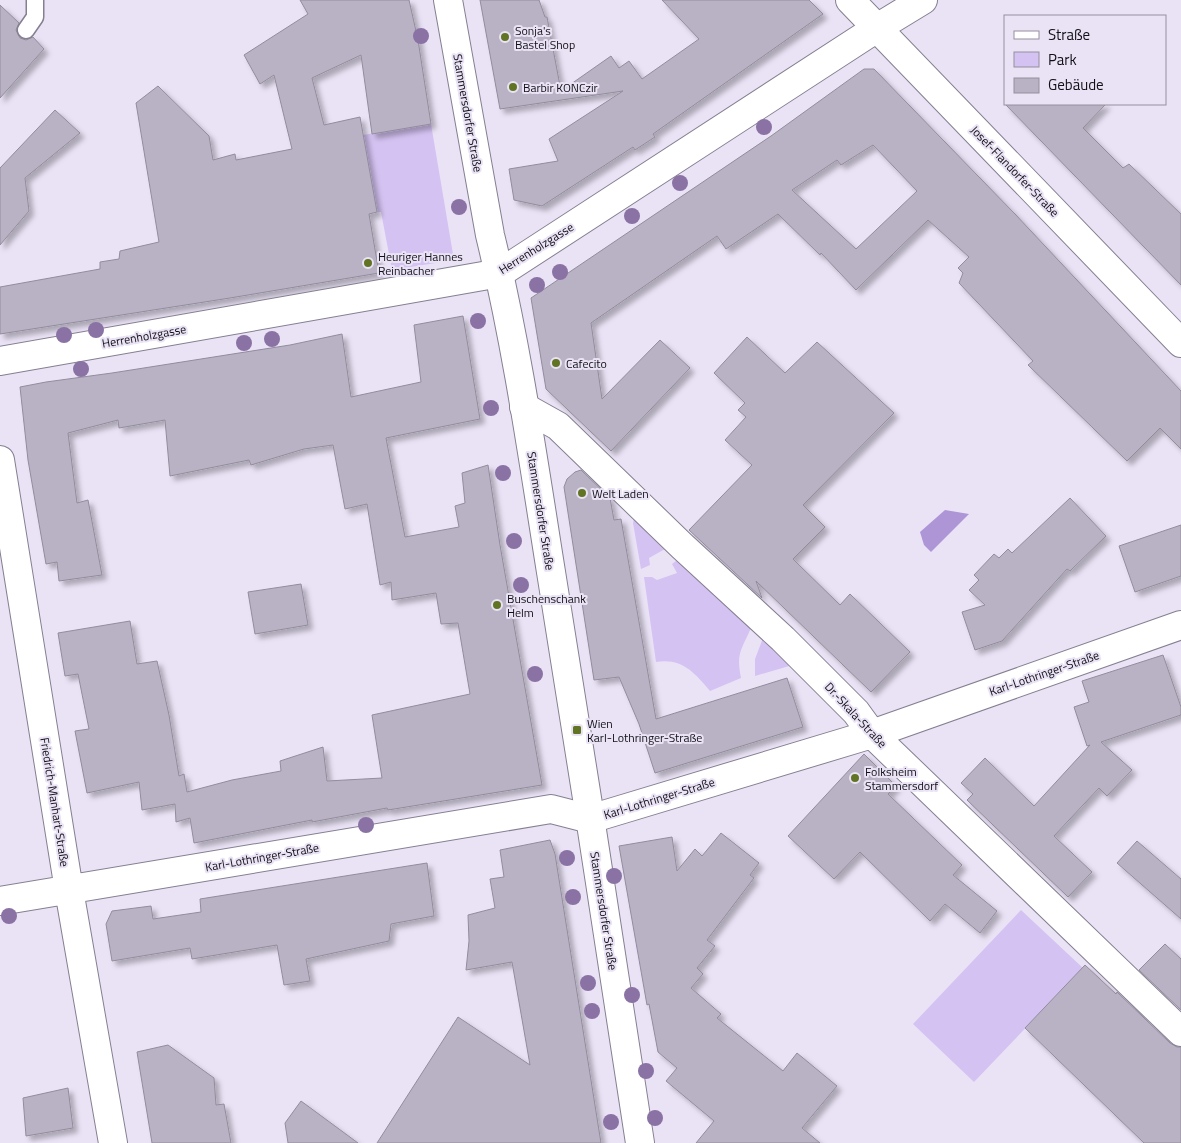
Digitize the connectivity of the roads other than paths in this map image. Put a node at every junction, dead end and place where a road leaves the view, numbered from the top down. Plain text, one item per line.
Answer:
1 (35, 0) edge
2 (448, 0) edge
3 (850, 0) edge
4 (923, 0) edge
5 (877, 28) junction
6 (26, 30) dead end
7 (500, 273) junction
8 (1181, 343) edge
9 (0, 361) edge
10 (524, 407) junction
11 (0, 460) edge
12 (1181, 625) edge
13 (872, 734) junction
14 (590, 819) junction
15 (69, 890) junction
16 (0, 901) edge
17 (1181, 1032) edge
18 (113, 1143) edge
19 (640, 1143) edge

1 - 6 lane
2 - 7 street, Stammersdorfer Straße
3 - 5 street, Josef-Flandorfer-Straße
4 - 5 street, Herrenholzgasse
5 - 7 street, Herrenholzgasse
5 - 8 street, Josef-Flandorfer-Straße
7 - 9 street, Herrenholzgasse
7 - 10 street, Stammersdorfer Straße
10 - 13 street, Dr.-Skala-Straße
10 - 14 street, Stammersdorfer Straße
11 - 15 street, Friedrich-Manhart-Straße
12 - 13 street, Karl-Lothringer-Straße
13 - 14 street, Karl-Lothringer-Straße
13 - 17 street, Dr.-Skala-Straße
14 - 15 street, Karl-Lothringer-Straße
14 - 19 street, Stammersdorfer Straße
15 - 16 street, Karl-Lothringer-Straße
15 - 18 street, Friedrich-Manhart-Straße

